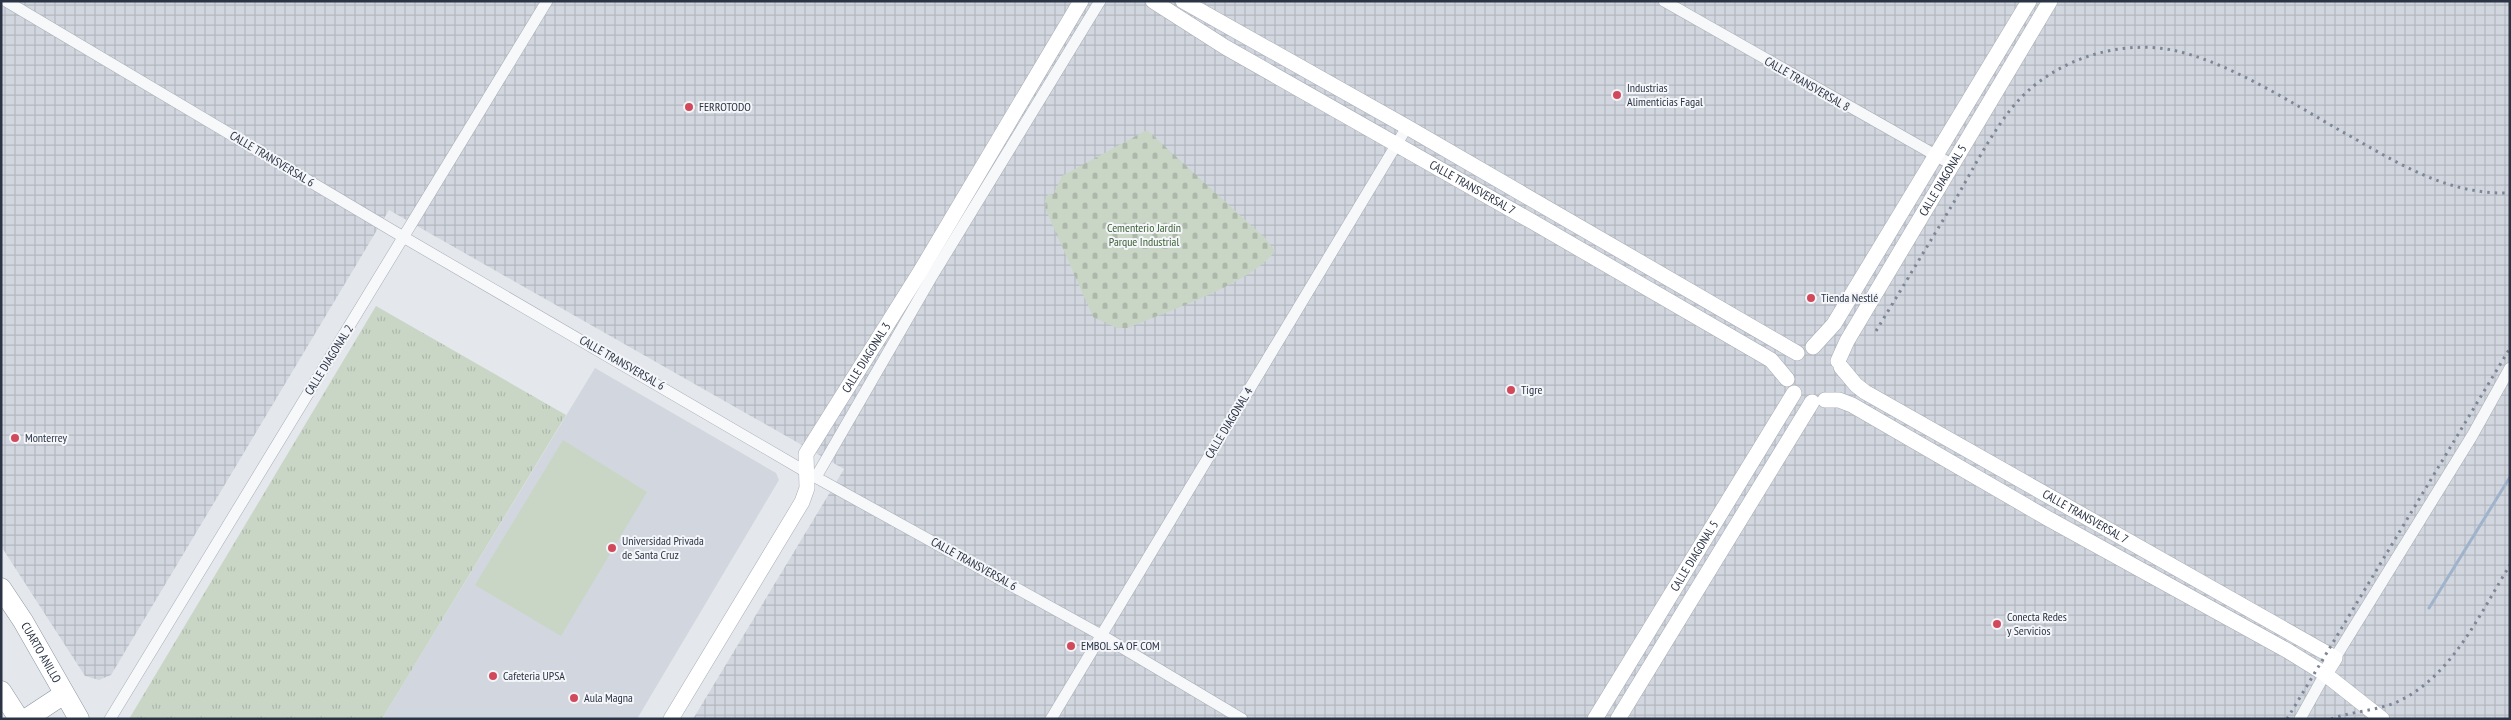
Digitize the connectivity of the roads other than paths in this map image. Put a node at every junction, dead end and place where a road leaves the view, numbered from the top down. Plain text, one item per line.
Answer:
1 (6, 1) edge
2 (547, 1) edge
3 (1081, 1) edge
4 (1100, 1) edge
5 (1153, 1) edge
6 (1183, 1) edge
7 (1664, 1) edge
8 (2029, 1) edge
9 (2050, 1) edge
10 (1407, 127) junction
11 (1398, 144) junction
12 (1936, 155) junction
13 (1951, 164) junction
14 (405, 238) junction
15 (1669, 280) junction
16 (1660, 295) junction
17 (1813, 347) junction
18 (1797, 353) junction
19 (1839, 364) junction
20 (2510, 368) edge
21 (1787, 379) junction
22 (1794, 394) junction
23 (1819, 401) junction
24 (1964, 446) junction
25 (1954, 463) junction
26 (812, 475) junction
27 (2127, 539) junction
28 (2116, 556) junction
29 (1, 588) edge
30 (2256, 613) junction
31 (2248, 630) junction
32 (1102, 634) junction
33 (1632, 658) junction
34 (2335, 658) junction
35 (1649, 670) junction
36 (2325, 674) junction
37 (1, 691) edge
38 (38, 710) edge
39 (79, 719) edge
40 (110, 719) edge
41 (671, 719) edge
42 (1051, 719) edge
43 (1242, 719) edge
44 (1595, 719) edge
45 (1618, 719) edge
46 (2300, 719) edge
47 (2382, 719) edge

1 - 14 street, CALLE TRANSVERSAL 6
2 - 14 street, CALLE DIAGONAL 2
3 - 26 street, CALLE DIAGONAL 3
4 - 26 street
5 - 11 street, CALLE TRANSVERSAL 7
6 - 10 street, CALLE TRANSVERSAL 7
7 - 12 street, CALLE TRANSVERSAL 8
8 - 12 street, CALLE DIAGONAL 5
9 - 13 street, CALLE DIAGONAL 5
10 - 11 street, CALLE DIAGONAL 4
10 - 15 street, CALLE TRANSVERSAL 7
11 - 16 street, CALLE TRANSVERSAL 7
11 - 32 street, CALLE DIAGONAL 4
12 - 13 street, CALLE TRANSVERSAL 8
12 - 17 street, CALLE DIAGONAL 5
13 - 19 street, CALLE DIAGONAL 5
14 - 26 street, CALLE TRANSVERSAL 6
14 - 40 street, CALLE DIAGONAL 2
15 - 16 street
15 - 18 street, CALLE TRANSVERSAL 7
16 - 21 street, CALLE TRANSVERSAL 7
17 - 18 street
17 - 19 street
18 - 21 street
19 - 23 street
19 - 24 street, CALLE TRANSVERSAL 7
20 - 34 street
21 - 22 street
22 - 23 street
22 - 33 street, CALLE DIAGONAL 5
23 - 25 street, CALLE TRANSVERSAL 7
23 - 35 street, CALLE DIAGONAL 5
24 - 25 street
24 - 27 street, CALLE TRANSVERSAL 7
25 - 28 street, CALLE TRANSVERSAL 7
26 - 32 street, CALLE TRANSVERSAL 6
26 - 41 street, CALLE DIAGONAL 3
27 - 28 street
27 - 30 street, CALLE TRANSVERSAL 7
28 - 31 street, CALLE TRANSVERSAL 7
29 - 38 highway, CUARTO ANILLO
30 - 31 street
30 - 34 street, CALLE TRANSVERSAL 7
31 - 36 street, CALLE TRANSVERSAL 7
32 - 42 street, CALLE DIAGONAL 4
32 - 43 street, CALLE TRANSVERSAL 6
33 - 35 street
33 - 44 street, CALLE DIAGONAL 5
34 - 36 street
35 - 45 street, CALLE DIAGONAL 5
36 - 46 street
36 - 47 street, CALLE TRANSVERSAL 7
37 - 38 highway, CUARTO ANILLO
38 - 39 highway, CUARTO ANILLO

